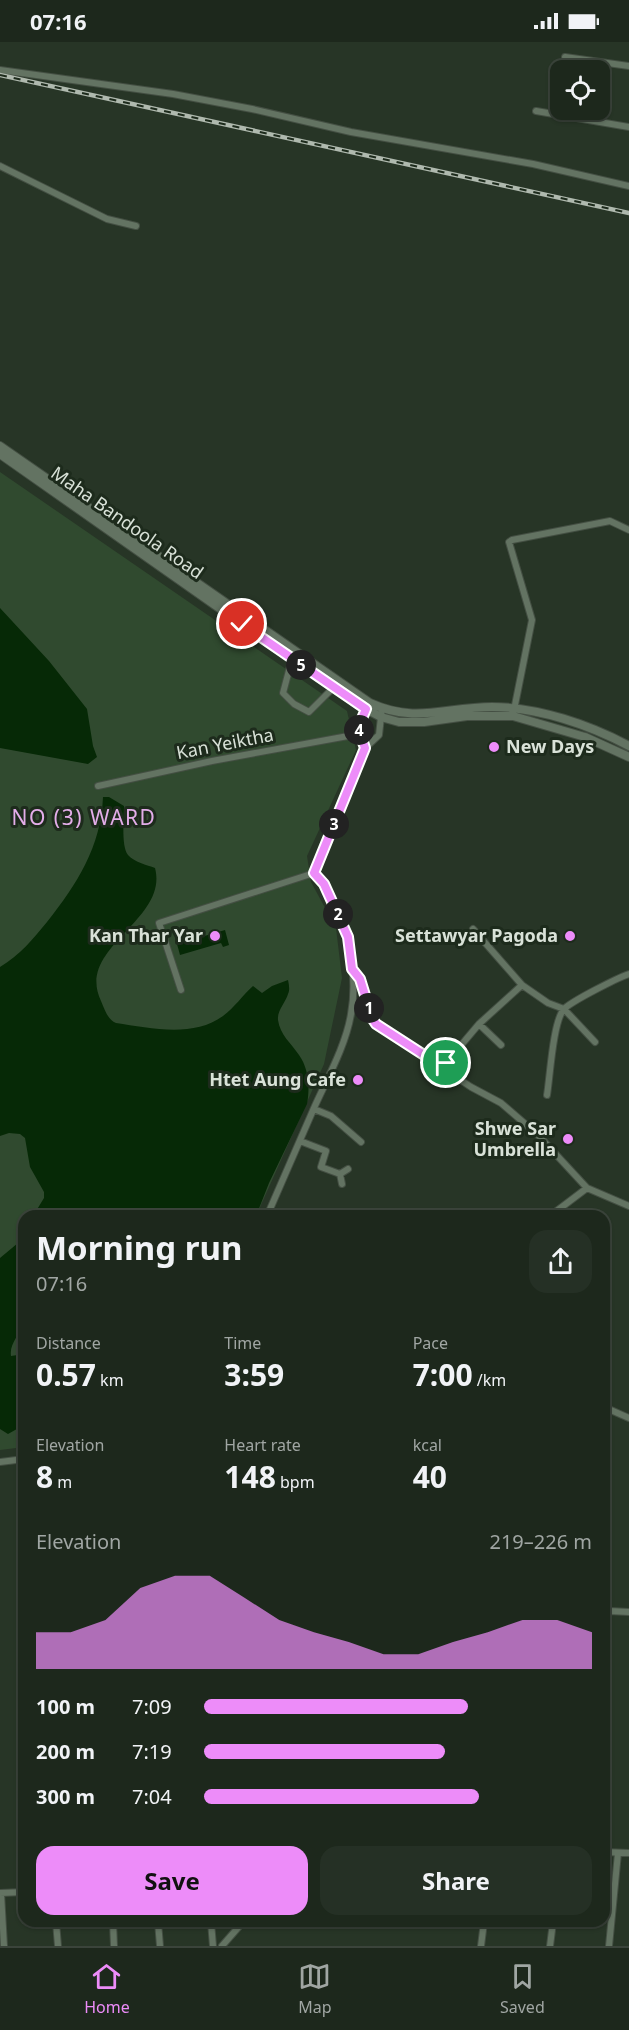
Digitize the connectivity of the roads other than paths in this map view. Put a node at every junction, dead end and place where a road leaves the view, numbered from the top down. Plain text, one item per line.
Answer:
1 (566, 57) dead end
2 (629, 66) edge
3 (0, 70) edge
4 (536, 111) dead end
5 (629, 127) edge
6 (0, 166) edge
7 (629, 186) edge
8 (136, 226) dead end
9 (0, 446) edge
10 (0, 454) edge
11 (629, 530) edge
12 (292, 659) junction
13 (333, 688) junction
14 (368, 706) junction
15 (514, 712) junction
16 (382, 713) junction
17 (359, 734) junction
18 (629, 746) edge
19 (365, 748) junction
20 (629, 757) edge
21 (98, 786) dead end
22 (314, 873) junction
23 (473, 929) dead end
24 (352, 969) junction
25 (629, 974) edge
26 (522, 985) junction
27 (181, 990) dead end
28 (366, 1000) junction
29 (353, 1001) junction
30 (564, 1009) junction
31 (479, 1024) junction
32 (595, 1042) dead end
33 (501, 1045) dead end
34 (441, 1066) junction
35 (548, 1095) dead end
36 (314, 1109) junction
37 (300, 1140) junction
38 (361, 1142) dead end
39 (348, 1169) dead end
40 (340, 1174) junction
41 (342, 1184) dead end
42 (586, 1188) junction
43 (629, 1206) edge
44 (270, 1210) edge
45 (558, 1210) edge
46 (610, 1410) edge
47 (629, 1418) edge
48 (18, 1460) edge
49 (0, 1462) edge
50 (610, 1611) edge
51 (629, 1612) edge
52 (610, 1852) edge
53 (618, 1852) junction
54 (629, 1853) edge
55 (18, 1892) edge
56 (0, 1893) edge
57 (56, 1927) edge
58 (112, 1927) edge
59 (158, 1927) edge
60 (211, 1927) edge
61 (239, 1927) edge
62 (483, 1927) edge
63 (552, 1927) edge
64 (4, 1946) edge
65 (58, 1946) edge
66 (114, 1946) edge
67 (160, 1946) edge
68 (213, 1946) edge
69 (222, 1946) edge
70 (481, 1946) edge
71 (550, 1946) edge
72 (609, 1946) edge

1 - 2 street
3 - 7 street
4 - 5 street
6 - 8 street
9 - 14 main road, Maha Bandoola Road
10 - 12 main road, Maha Bandoola Road
11 - 15 street
12 - 13 main road, Maha Bandoola Road
12 - 13 street
13 - 14 main road, Maha Bandoola Road
14 - 16 main road, Maha Bandoola Road
14 - 17 street
15 - 16 main road, Maha Bandoola Road
15 - 18 main road, Maha Bandoola Road
15 - 20 main road, Maha Bandoola Road
16 - 19 street
17 - 19 street
17 - 21 street, Kan Yeiktha
19 - 22 street
22 - 24 street
22 - 27 street
23 - 26 street
24 - 28 street
24 - 29 street
25 - 30 street
26 - 30 street
26 - 31 street
28 - 29 street
28 - 34 street
29 - 36 street
30 - 32 street
30 - 35 street
31 - 33 street
31 - 34 street
34 - 42 street
36 - 37 street
36 - 38 street
37 - 40 street
37 - 44 street
39 - 40 street
40 - 41 street
42 - 43 street
42 - 45 street
46 - 47 street
48 - 49 street
50 - 51 street
52 - 53 street
53 - 54 street
53 - 72 street
55 - 56 street
56 - 64 street
57 - 65 street
58 - 66 street
59 - 67 street
60 - 68 street
61 - 69 street
62 - 70 street
63 - 71 street

